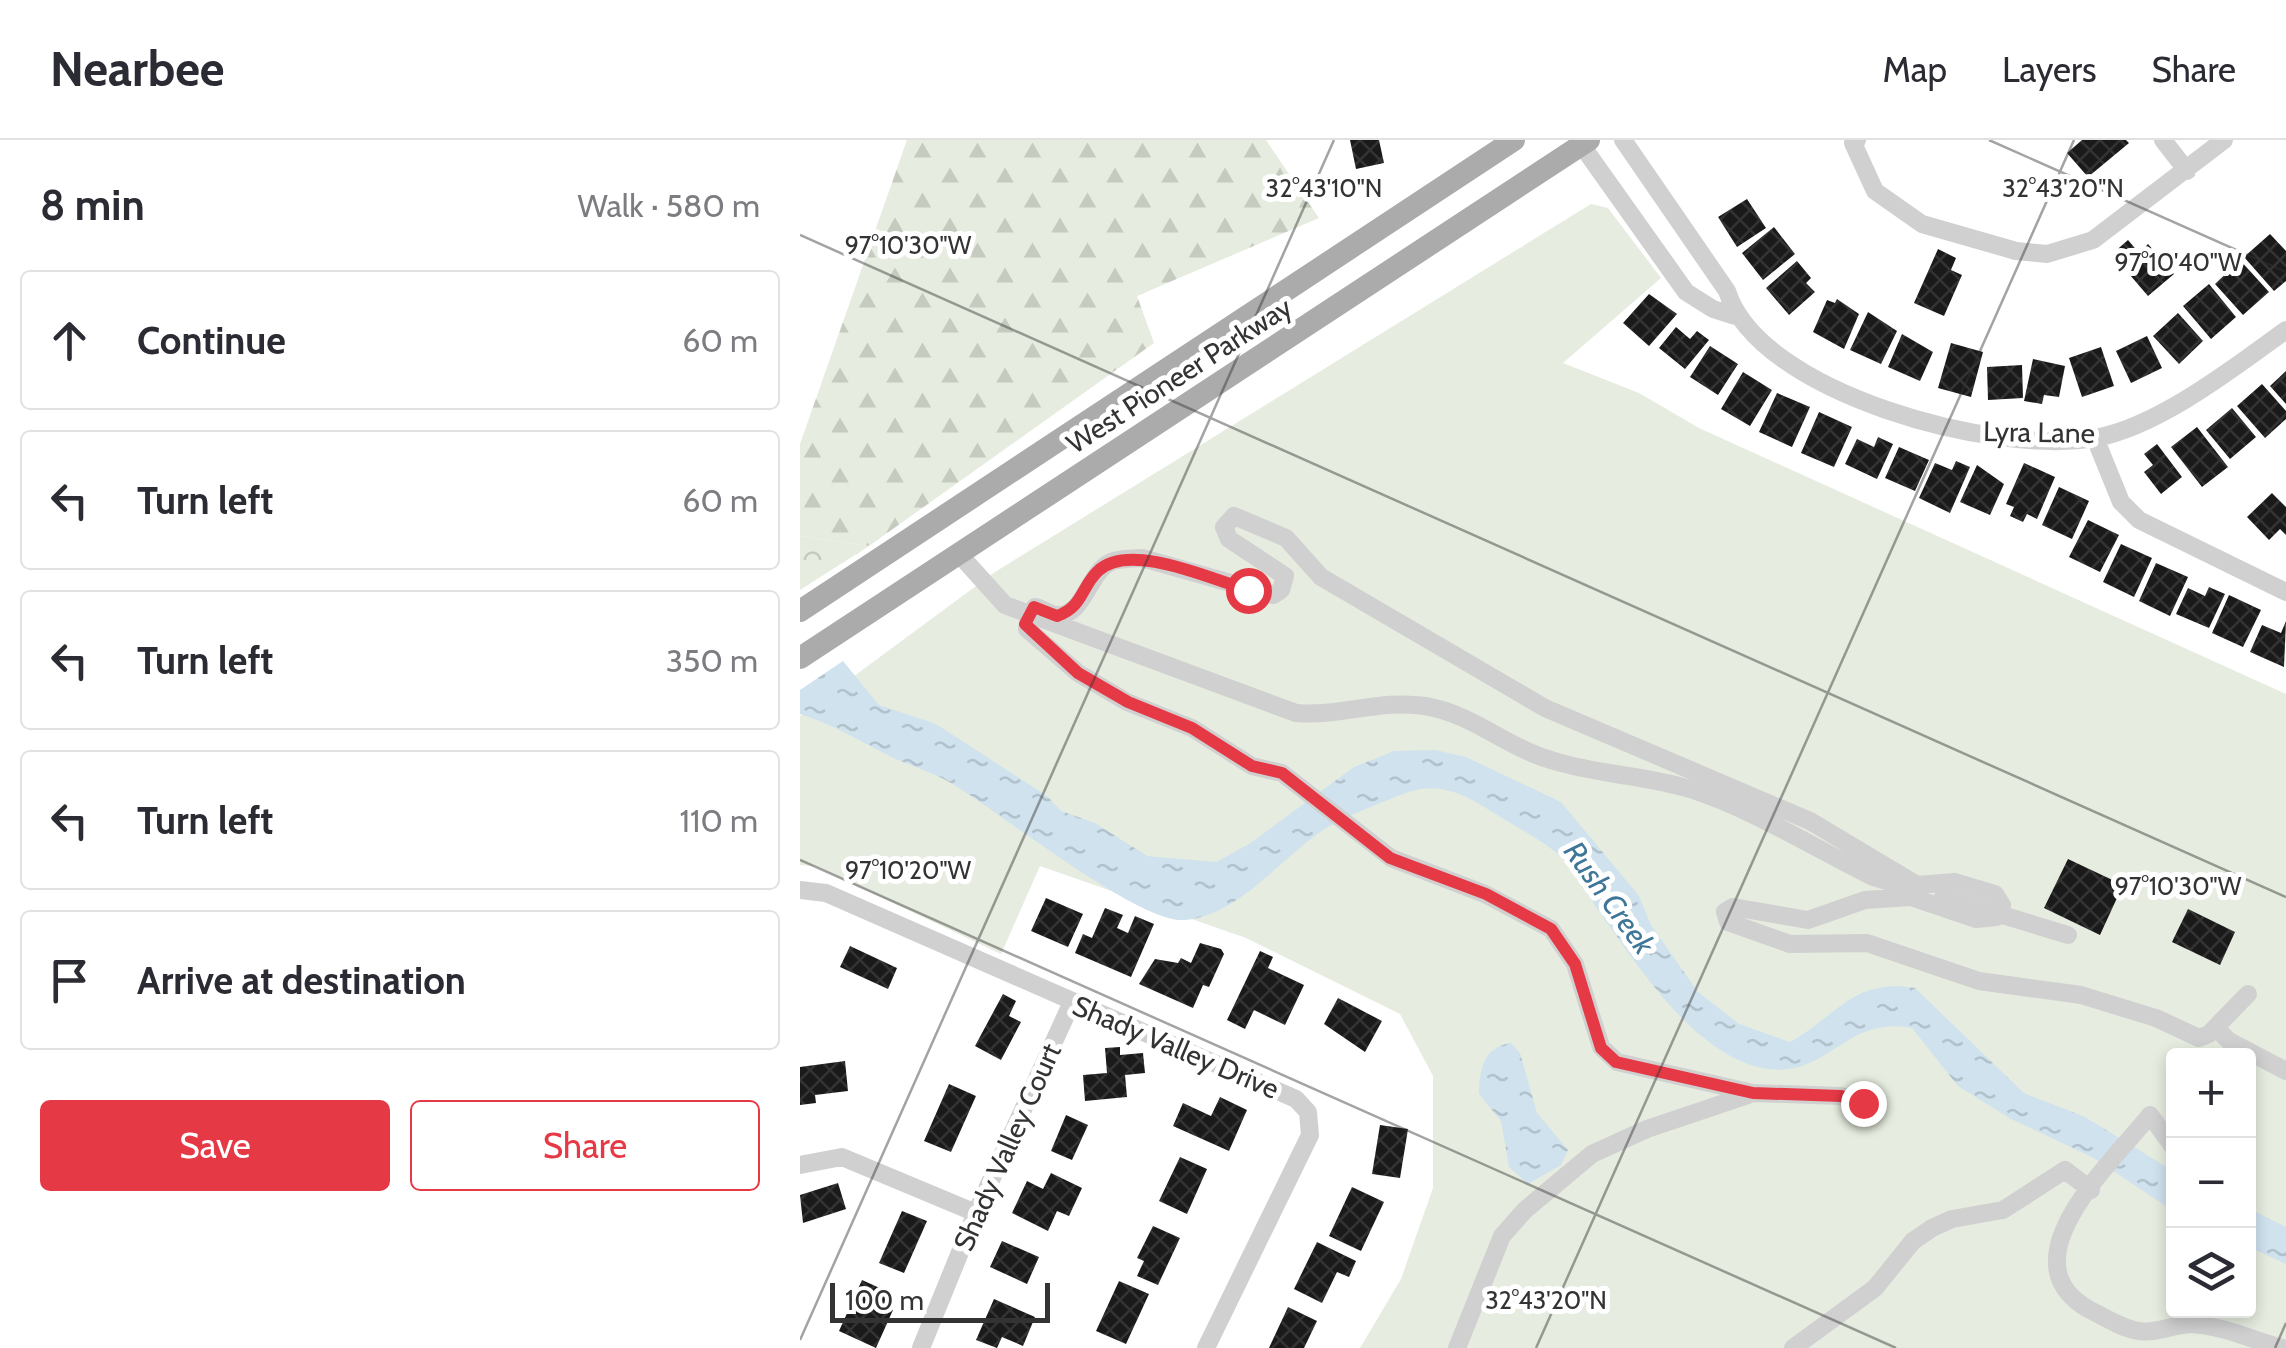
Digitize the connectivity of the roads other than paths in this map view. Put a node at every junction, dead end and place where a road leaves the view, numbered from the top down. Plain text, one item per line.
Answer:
1 (1514, 140) edge
2 (1623, 140) edge
3 (2163, 140) edge
4 (2224, 140) edge
5 (1855, 141) edge
6 (1583, 142) edge
7 (2187, 171) junction
8 (1735, 316) junction
9 (2286, 330) edge
10 (2095, 438) junction
11 (959, 554) junction
12 (2286, 592) edge
13 (805, 608) edge
14 (1030, 614) junction
15 (800, 658) edge
16 (800, 890) edge
17 (2000, 912) junction
18 (2068, 935) dead end
19 (2248, 994) dead end
20 (1072, 1002) junction
21 (2216, 1028) junction
22 (2286, 1071) edge
23 (1753, 1093) junction
24 (1863, 1103) dead end
25 (2167, 1138) edge
26 (800, 1166) edge
27 (2097, 1182) junction
28 (976, 1212) junction
29 (921, 1348) edge
30 (1206, 1348) edge
31 (1457, 1348) edge
32 (1793, 1348) edge
33 (2282, 1348) edge

1 - 13 main road, West Pioneer Parkway
2 - 8 street, Lyra Lane
3 - 7 street
4 - 7 street
5 - 7 street
6 - 8 street, Lyra Lane
6 - 11 main road, West Pioneer Parkway
8 - 10 street, Lyra Lane
9 - 10 street, Lyra Lane
10 - 12 street
11 - 14 street
11 - 15 main road, West Pioneer Parkway
14 - 17 street
14 - 17 street
14 - 23 street
16 - 20 street, Shady Valley Drive
17 - 18 street
17 - 21 street
19 - 21 street
20 - 28 street, Shady Valley Court
20 - 30 street, Shady Valley Drive
21 - 22 street
23 - 24 street
23 - 31 street
25 - 27 street
26 - 28 street
27 - 32 street
27 - 33 street
28 - 29 street, Shady Valley Court

